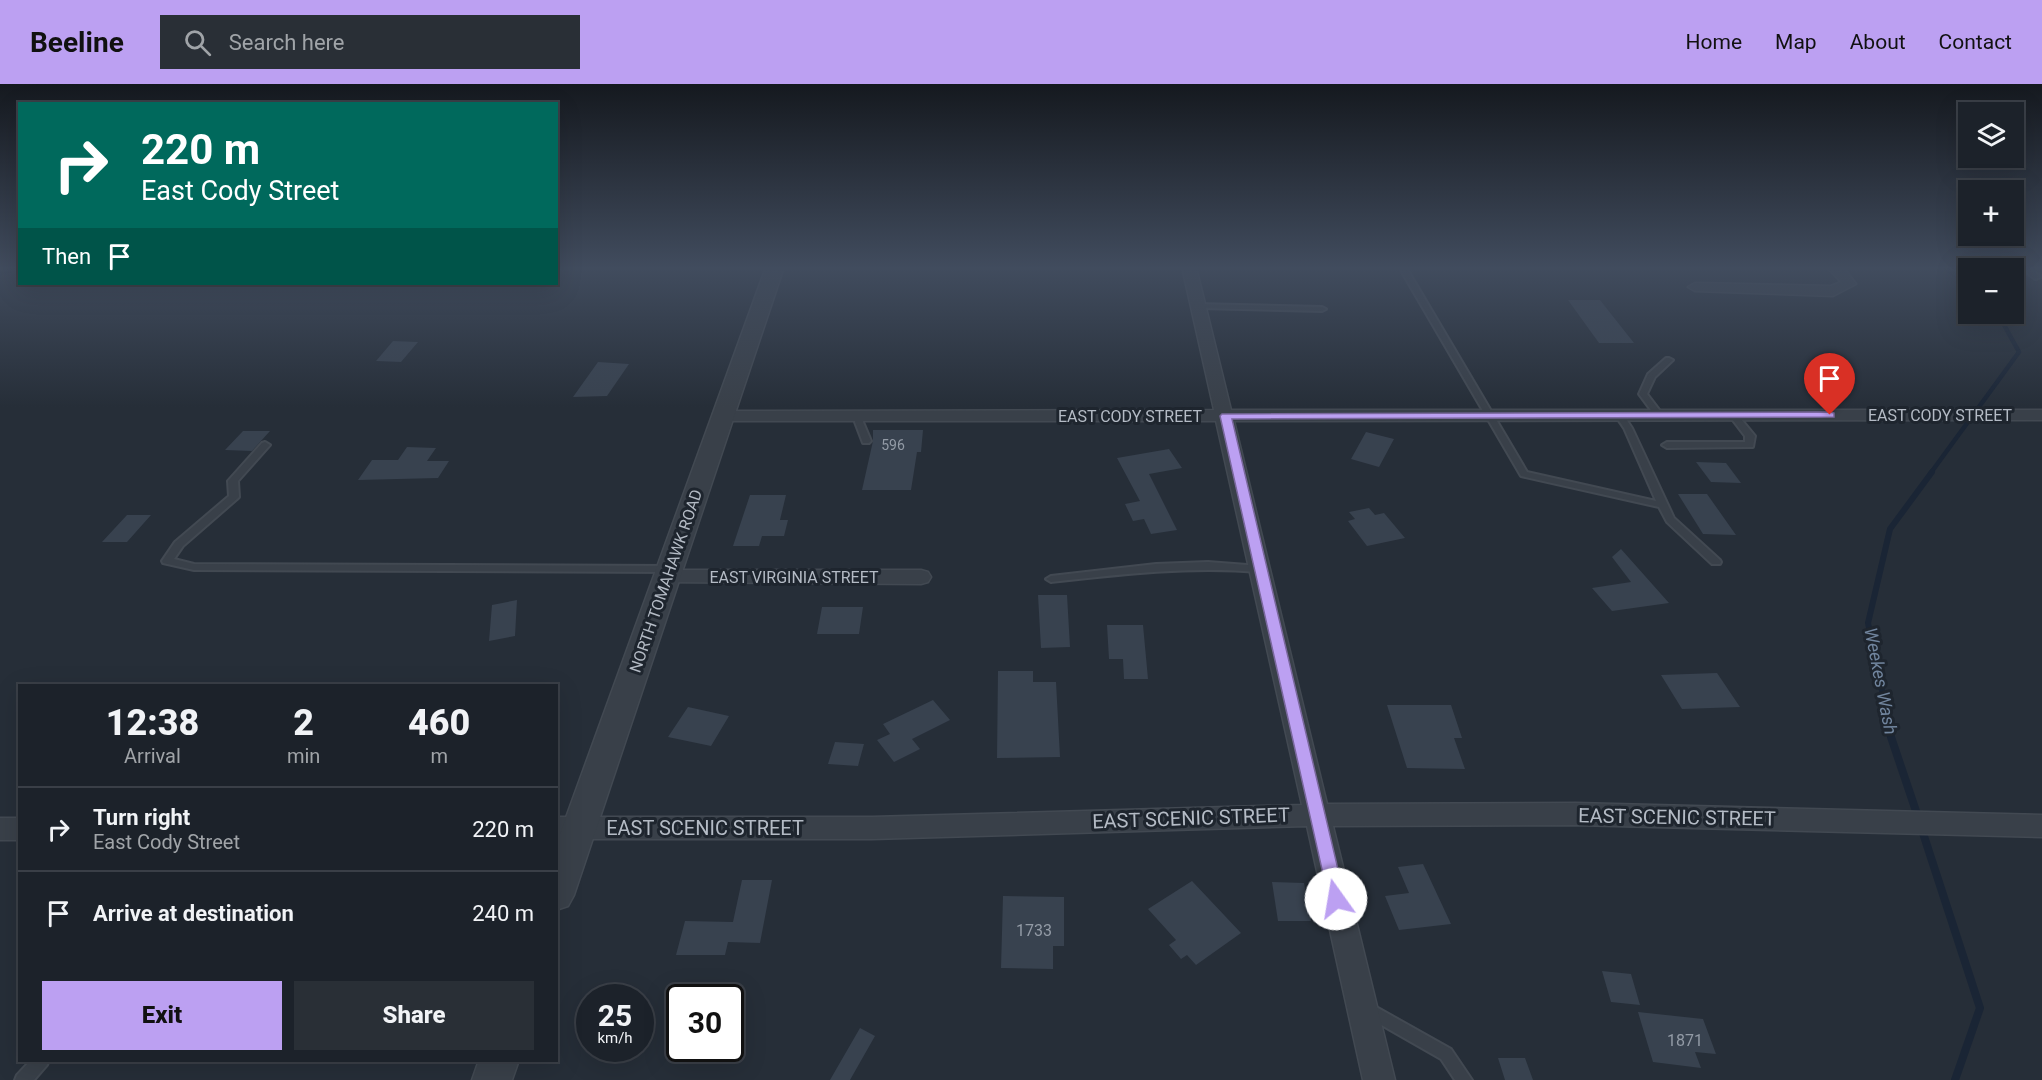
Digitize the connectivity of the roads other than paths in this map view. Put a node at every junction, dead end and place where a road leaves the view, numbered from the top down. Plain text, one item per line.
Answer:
1 (759, 313) edge
2 (1201, 313) edge
3 (1429, 313) edge
4 (1669, 360) dead end
5 (1619, 415) junction
6 (1659, 415) junction
7 (1733, 415) junction
8 (2042, 415) edge
9 (723, 416) junction
10 (860, 416) junction
11 (1226, 416) junction
12 (1490, 416) junction
13 (866, 441) dead end
14 (265, 444) dead end
15 (1667, 445) dead end
16 (1663, 505) junction
17 (1716, 562) dead end
18 (1261, 568) junction
19 (669, 573) junction
20 (921, 577) dead end
21 (1051, 579) dead end
22 (1317, 815) junction
23 (2042, 826) edge
24 (568, 828) edge
25 (0, 829) edge
26 (18, 829) edge
27 (558, 884) edge
28 (1361, 1005) junction
29 (40, 1062) edge
30 (498, 1062) edge
31 (23, 1080) edge
32 (492, 1080) edge
33 (1378, 1080) edge
34 (1464, 1080) edge

1 - 9 street, NORTH TOMAHAWK ROAD
2 - 11 street
3 - 12 lane
4 - 6 lane
5 - 6 street, EAST CODY STREET
5 - 12 street, EAST CODY STREET
5 - 16 lane
6 - 7 street, EAST CODY STREET
7 - 8 street, EAST CODY STREET
7 - 15 lane
9 - 10 street, EAST CODY STREET
9 - 19 street, NORTH TOMAHAWK ROAD
10 - 11 street, EAST CODY STREET
10 - 13 lane
11 - 12 street, EAST CODY STREET
11 - 18 street
12 - 16 lane
14 - 19 lane
16 - 17 lane
18 - 21 lane
18 - 22 street
19 - 20 street, EAST VIRGINIA STREET
19 - 24 street, NORTH TOMAHAWK ROAD
22 - 23 street, EAST SCENIC STREET
22 - 24 street, EAST SCENIC STREET
22 - 28 street
24 - 27 street, NORTH TOMAHAWK ROAD
25 - 26 street
28 - 33 street
28 - 34 lane
29 - 31 lane
30 - 32 street

